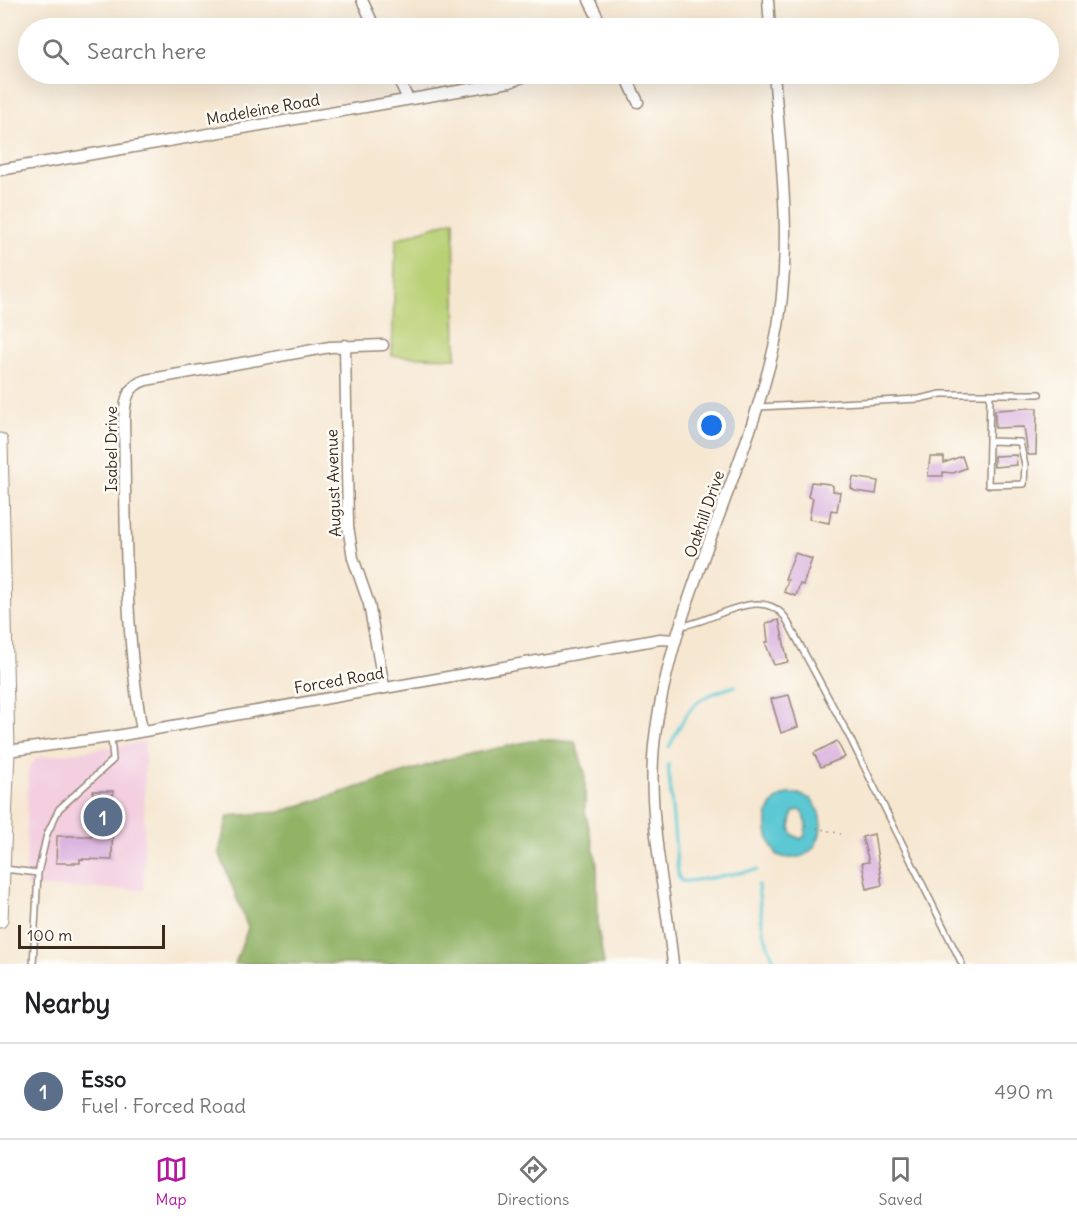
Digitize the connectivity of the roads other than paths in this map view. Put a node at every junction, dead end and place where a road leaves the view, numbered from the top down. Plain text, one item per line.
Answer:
1 (362, 0) edge
2 (589, 0) edge
3 (768, 0) edge
4 (370, 18) edge
5 (598, 18) edge
6 (769, 18) edge
7 (401, 84) edge
8 (498, 84) edge
9 (630, 84) edge
10 (775, 84) edge
11 (408, 99) junction
12 (638, 102) dead end
13 (0, 170) edge
14 (345, 345) junction
15 (383, 345) dead end
16 (990, 394) junction
17 (1039, 394) dead end
18 (758, 407) junction
19 (0, 441) edge
20 (989, 441) junction
21 (681, 626) junction
22 (676, 640) junction
23 (384, 687) junction
24 (142, 731) junction
25 (111, 737) junction
26 (3, 751) edge
27 (2, 869) junction
28 (38, 873) junction
29 (0, 920) edge
30 (33, 964) edge
31 (673, 964) edge
32 (962, 964) edge

1 - 4 street
2 - 5 street
3 - 6 street
7 - 11 street
8 - 11 street, Madeleine Road
9 - 12 street
10 - 18 street, Oakhill Drive
11 - 13 street, Madeleine Road
14 - 15 street, Isabel Drive
14 - 23 street, August Avenue
14 - 24 street, Isabel Drive
16 - 17 lane
16 - 18 lane
16 - 20 lane
18 - 21 street, Oakhill Drive
19 - 26 main road
20 - 20 lane
21 - 22 street, Oakhill Drive
21 - 32 lane
22 - 23 street, Forced Road
22 - 31 street, Oakhill Drive
23 - 24 street, Forced Road
24 - 25 street, Forced Road
25 - 26 street, Forced Road
25 - 28 lane
26 - 27 main road
27 - 28 lane
27 - 29 main road
28 - 30 lane

